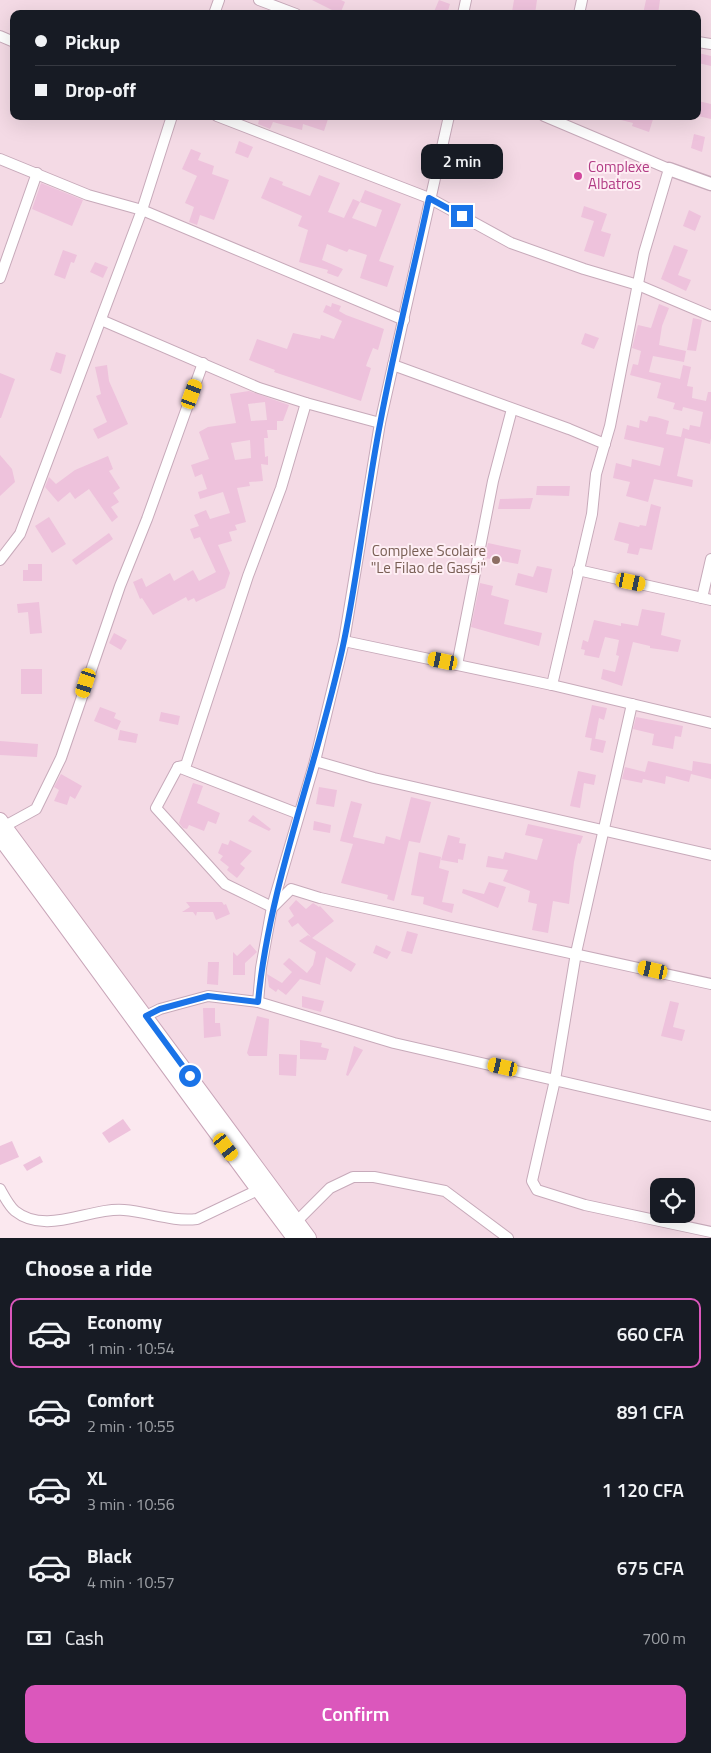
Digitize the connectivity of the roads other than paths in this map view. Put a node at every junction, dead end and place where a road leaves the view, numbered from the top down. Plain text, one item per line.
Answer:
1 (259, 0) edge
2 (285, 10) edge
3 (171, 120) edge
4 (227, 120) edge
5 (448, 120) edge
6 (556, 120) edge
7 (0, 159) edge
8 (669, 169) junction
9 (37, 174) junction
10 (711, 184) edge
11 (429, 198) junction
12 (142, 210) junction
13 (0, 278) edge
14 (638, 285) junction
15 (711, 316) edge
16 (102, 320) junction
17 (404, 320) junction
18 (203, 363) junction
19 (393, 365) junction
20 (306, 403) junction
21 (512, 409) junction
22 (380, 423) junction
23 (605, 444) junction
24 (711, 559) edge
25 (0, 560) edge
26 (578, 570) junction
27 (706, 599) edge
28 (344, 640) junction
29 (457, 664) junction
30 (552, 686) junction
31 (632, 704) junction
32 (711, 723) edge
33 (315, 761) junction
34 (178, 768) junction
35 (299, 814) junction
36 (2, 828) edge
37 (604, 831) junction
38 (711, 855) edge
39 (272, 907) junction
40 (90, 949) junction
41 (576, 953) junction
42 (711, 984) edge
43 (258, 1002) junction
44 (146, 1016) junction
45 (555, 1080) junction
46 (711, 1116) edge
47 (0, 1189) edge
48 (258, 1190) junction
49 (296, 1222) junction
50 (711, 1232) edge
51 (294, 1238) edge
52 (309, 1238) edge
53 (508, 1238) edge

1 - 2 street
3 - 12 street
4 - 11 street
5 - 11 street
6 - 8 street
7 - 9 street
8 - 10 street
8 - 14 street
9 - 12 street
9 - 13 street
11 - 14 street
11 - 17 street
12 - 16 street
12 - 17 street
14 - 15 street
14 - 23 street
16 - 18 street
16 - 25 street
17 - 19 street
18 - 20 street
18 - 36 street
19 - 21 street
19 - 22 street
20 - 22 street
20 - 34 street
21 - 23 street
21 - 29 street
22 - 28 street
23 - 26 street
24 - 27 street
26 - 27 street
26 - 30 street
28 - 29 street
28 - 33 street
29 - 30 street
30 - 31 street
31 - 32 street
31 - 37 street
33 - 35 street
33 - 37 street
34 - 35 street
34 - 39 street
35 - 39 street
36 - 40 main road
37 - 38 street
37 - 41 street
39 - 41 street
39 - 43 street
40 - 44 main road
40 - 48 main road
41 - 42 street
41 - 45 street
43 - 44 street
43 - 45 street
44 - 49 main road
45 - 46 street
45 - 50 street
47 - 48 street
48 - 51 main road
49 - 52 main road
49 - 53 street

